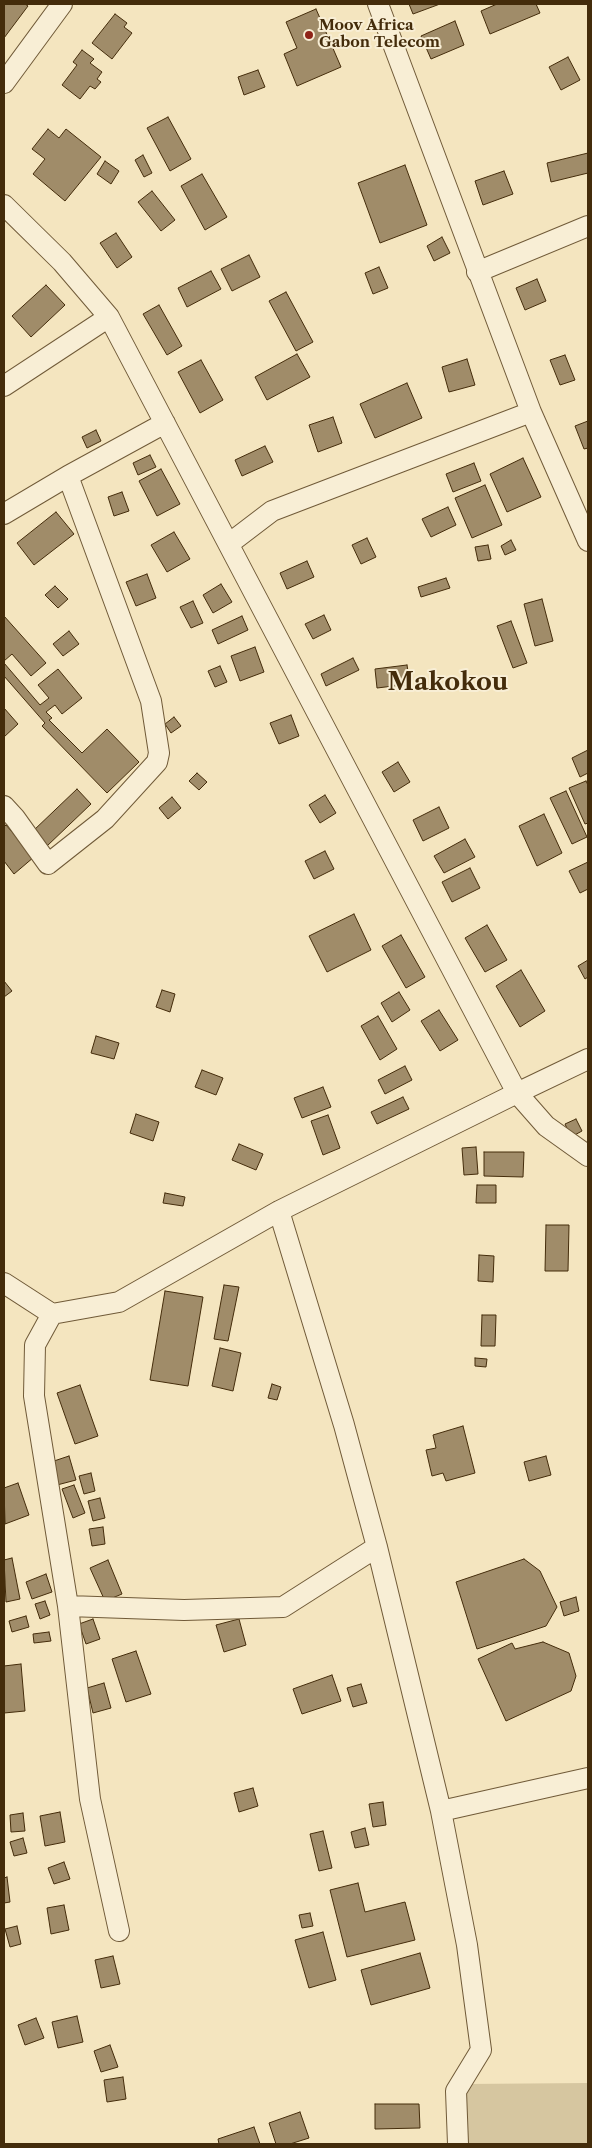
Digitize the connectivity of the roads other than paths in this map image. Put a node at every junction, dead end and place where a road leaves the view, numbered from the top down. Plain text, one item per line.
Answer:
1 (62, 4) edge
2 (378, 4) edge
3 (4, 83) edge
4 (4, 205) edge
5 (588, 226) edge
6 (477, 272) junction
7 (109, 317) junction
8 (4, 386) edge
9 (531, 412) junction
10 (165, 423) junction
11 (68, 476) junction
12 (4, 514) edge
13 (588, 542) edge
14 (230, 544) junction
15 (4, 806) edge
16 (588, 1059) edge
17 (517, 1093) junction
18 (588, 1156) edge
19 (279, 1211) junction
20 (4, 1283) edge
21 (52, 1314) junction
22 (377, 1547) junction
23 (68, 1606) junction
24 (588, 1778) edge
25 (441, 1811) junction
26 (119, 1931) dead end
27 (458, 2144) edge

1 - 3 street
2 - 6 street
4 - 7 street
5 - 6 street
6 - 9 street
7 - 8 street
7 - 10 street
9 - 13 street
9 - 14 street
10 - 11 street
10 - 14 street
11 - 12 street
11 - 15 street
14 - 17 street
16 - 17 street
17 - 18 street
17 - 19 street
19 - 21 street
19 - 22 street
20 - 21 street
21 - 23 street
22 - 23 street
22 - 25 street
23 - 26 street
24 - 25 street
25 - 27 street

